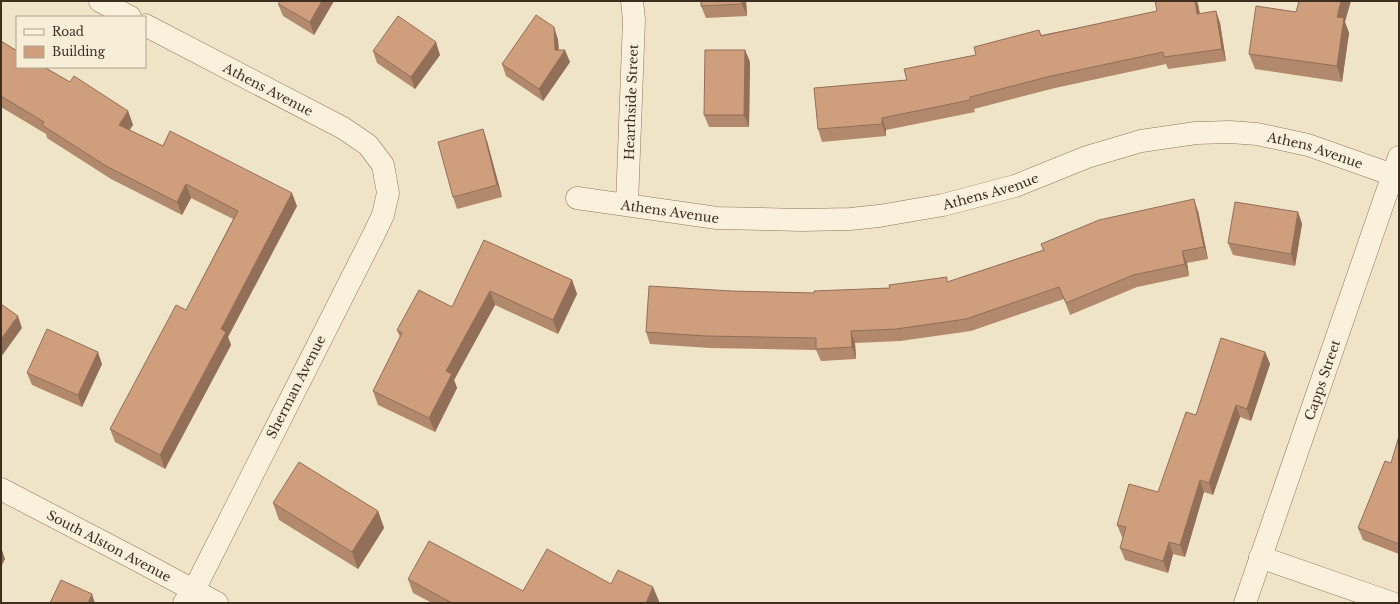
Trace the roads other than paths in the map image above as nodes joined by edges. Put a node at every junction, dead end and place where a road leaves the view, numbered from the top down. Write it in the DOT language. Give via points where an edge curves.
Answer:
graph roads {
  1 [pos="100,1"];
  2 [pos="632,1"];
  3 [pos="128,16"];
  4 [pos="146,26"];
  5 [pos="383,165"];
  6 [pos="1396,166"];
  7 [pos="577,198"];
  8 [pos="627,204"];
  9 [pos="1,489"];
  10 [pos="1260,557"];
  11 [pos="189,596"];
  12 [pos="217,603"];
  13 [pos="1244,603"];
  14 [pos="1392,603"];
  1 -- 3 [label="street"];
  2 -- 8 [label="street, Hearthside Street" via="634,20"];
  4 -- 5 [label="street, Athens Avenue" via="343,128 368,145"];
  5 -- 11 [label="street, Sherman Avenue" via="388,193 383,215"];
  6 -- 8 [label="street, Athens Avenue" via="1257,134 1202,133 1141,141 1087,157 1015,186 943,205 879,216 802,220 717,218"];
  6 -- 10 [label="street, Capps Street"];
  7 -- 8 [label="street, Athens Avenue"];
  9 -- 11 [label="street, South Alston Avenue"];
  10 -- 13 [label="street, Capps Street"];
  10 -- 14 [label="street"];
  11 -- 12 [label="street, South Alston Avenue"];
}
